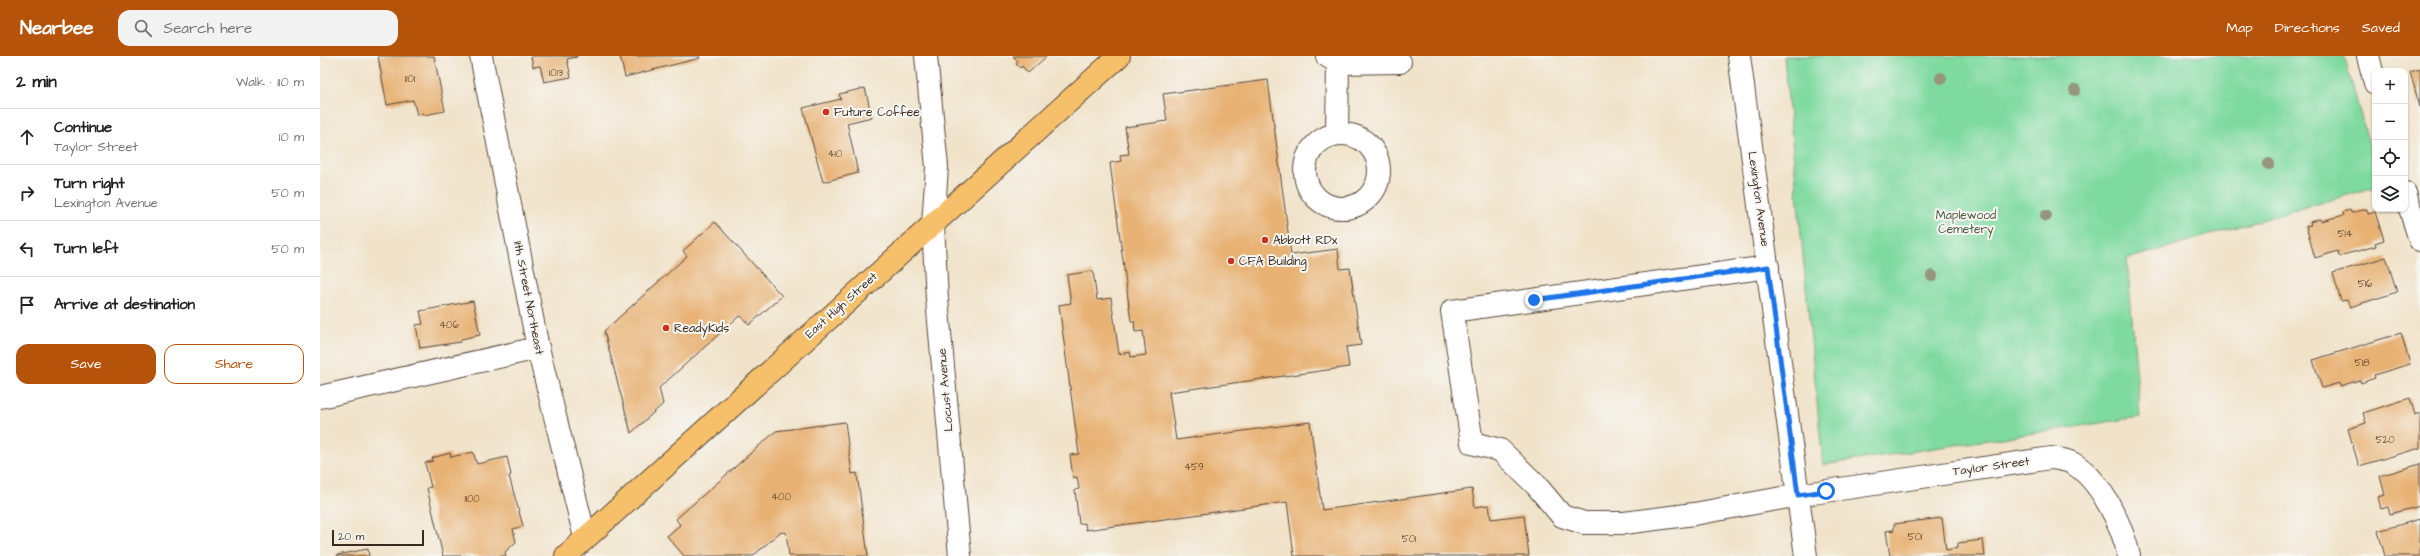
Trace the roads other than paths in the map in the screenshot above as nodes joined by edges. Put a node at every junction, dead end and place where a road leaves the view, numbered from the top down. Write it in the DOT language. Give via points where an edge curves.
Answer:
graph roads {
  1 [pos="481,56"];
  2 [pos="926,56"];
  3 [pos="1118,56"];
  4 [pos="1739,56"];
  5 [pos="2368,56"];
  6 [pos="1332,60"];
  7 [pos="1400,62"];
  8 [pos="2372,71"];
  9 [pos="1337,134"];
  10 [pos="2408,202"];
  11 [pos="933,225"];
  12 [pos="2420,240"];
  13 [pos="1768,267"];
  14 [pos="538,348"];
  15 [pos="320,397"];
  16 [pos="1798,495"];
  17 [pos="585,537"];
  18 [pos="566,556"];
  19 [pos="960,556"];
  20 [pos="1806,556"];
  21 [pos="2129,556"];
  1 -- 14 [label="street, 11th Street Northeast"];
  2 -- 11 [label="street, Locust Avenue" via="937,167"];
  3 -- 11 [label="main road, East High Street"];
  4 -- 13 [label="street, Lexington Avenue"];
  5 -- 8 [label="street"];
  6 -- 7 [label="street"];
  6 -- 9 [label="street"];
  10 -- 12 [label="street"];
  11 -- 17 [label="main road, East High Street"];
  11 -- 19 [label="street, Locust Avenue" via="937,299"];
  13 -- 16 [label="street, Lexington Avenue"];
  13 -- 16 [label="street, Taylor Street" via="1452,311 1472,443 1500,450 1536,485 1562,516 1584,523 1624,523 1694,514"];
  14 -- 15 [label="street"];
  14 -- 17 [label="street, 11th Street Northeast"];
  16 -- 20 [label="street, Lexington Avenue"];
  16 -- 21 [label="street, Taylor Street" via="2051,458 2071,462 2091,476 2113,512"];
  17 -- 18 [label="main road, East High Street"];
}
